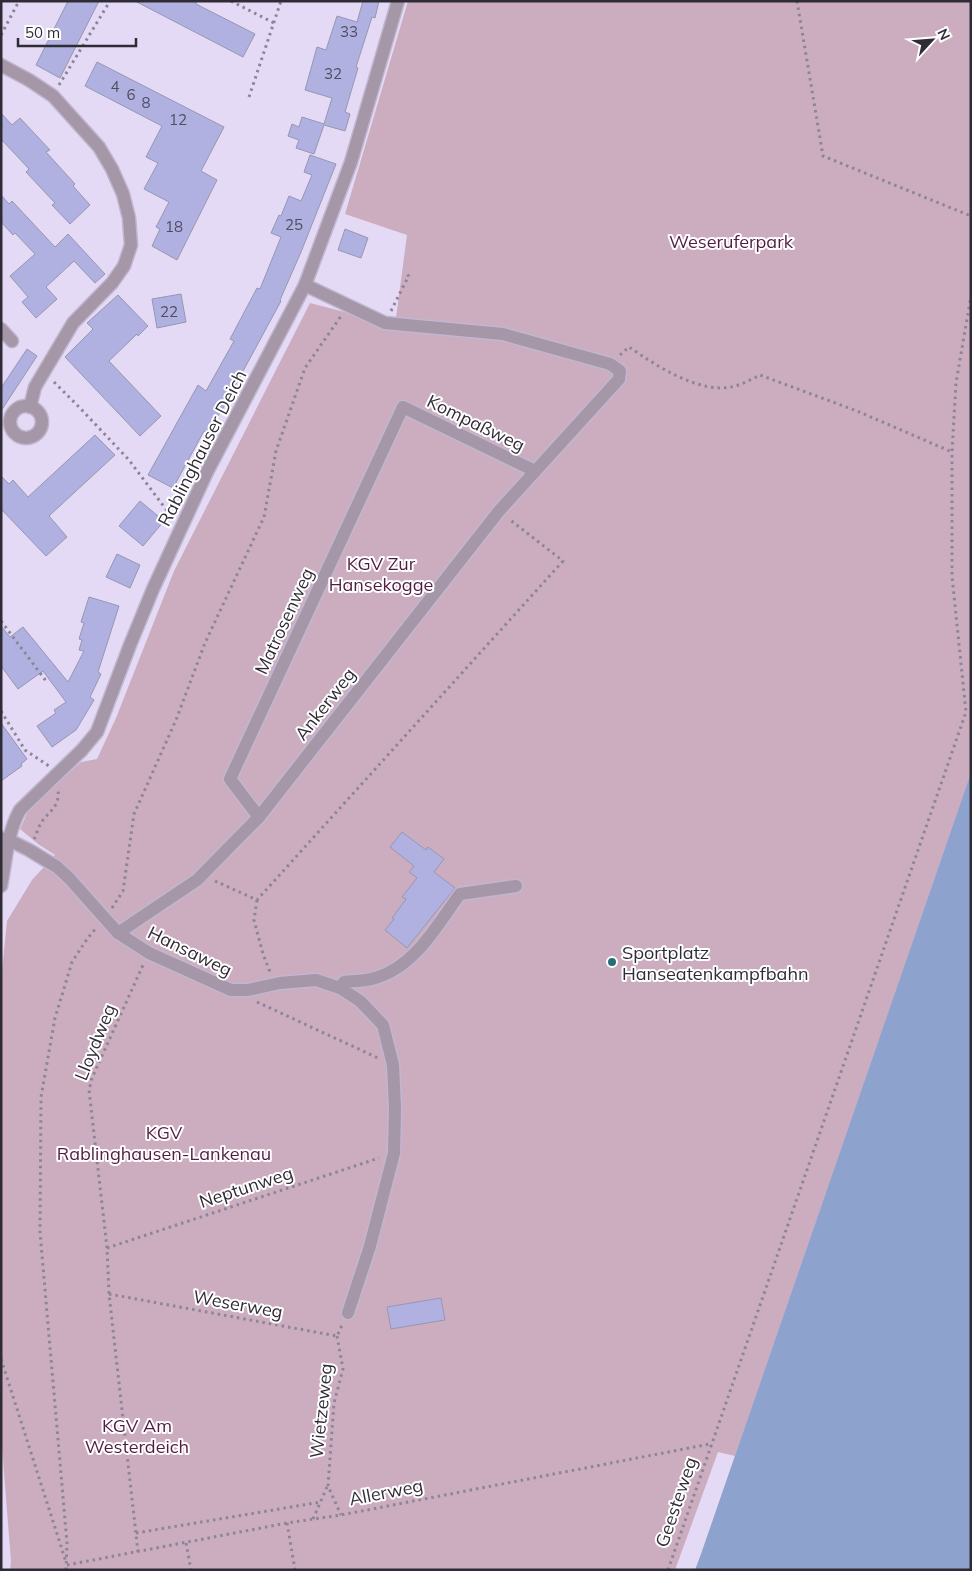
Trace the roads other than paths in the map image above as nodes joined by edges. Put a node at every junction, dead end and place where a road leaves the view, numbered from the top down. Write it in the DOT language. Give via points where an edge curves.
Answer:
graph roads {
  1 [pos="398,1"];
  2 [pos="1,65"];
  3 [pos="305,285"];
  4 [pos="1,329"];
  5 [pos="12,341"];
  6 [pos="30,407"];
  7 [pos="403,407"];
  8 [pos="535,471"];
  9 [pos="258,817"];
  10 [pos="5,839"];
  11 [pos="1,886"];
  12 [pos="516,886"];
  13 [pos="118,934"];
  14 [pos="340,988"];
  15 [pos="348,1313"];
  1 -- 3 [label="street, Rablinghauser Deich" via="351,162"];
  2 -- 6 [label="street" via="53,96 104,145 129,218 131,245 124,266 74,324 34,388"];
  3 -- 8 [label="street, Ankerweg" via="386,322 503,334 610,364 620,371 619,378"];
  3 -- 10 [label="street, Rablinghauser Deich" via="207,472 136,629 97,732 20,810"];
  4 -- 5 [label="street"];
  7 -- 8 [label="street, Kompaßweg"];
  7 -- 9 [label="street, Matrosenweg" via="230,779"];
  8 -- 9 [label="street, Ankerweg" via="499,511"];
  9 -- 13 [label="street, Ankerweg" via="197,880"];
  10 -- 11 [label="street, Rablinghauser Deich"];
  10 -- 13 [label="street, Hansaweg" via="58,867"];
  12 -- 14 [label="street" via="460,894 419,950 398,967 375,978 344,982"];
  13 -- 14 [label="street, Hansaweg" via="149,953 231,990 316,980"];
  14 -- 15 [label="street, Hansaweg" via="360,1001 383,1025 393,1065 395,1109 394,1153 370,1246"];
}
